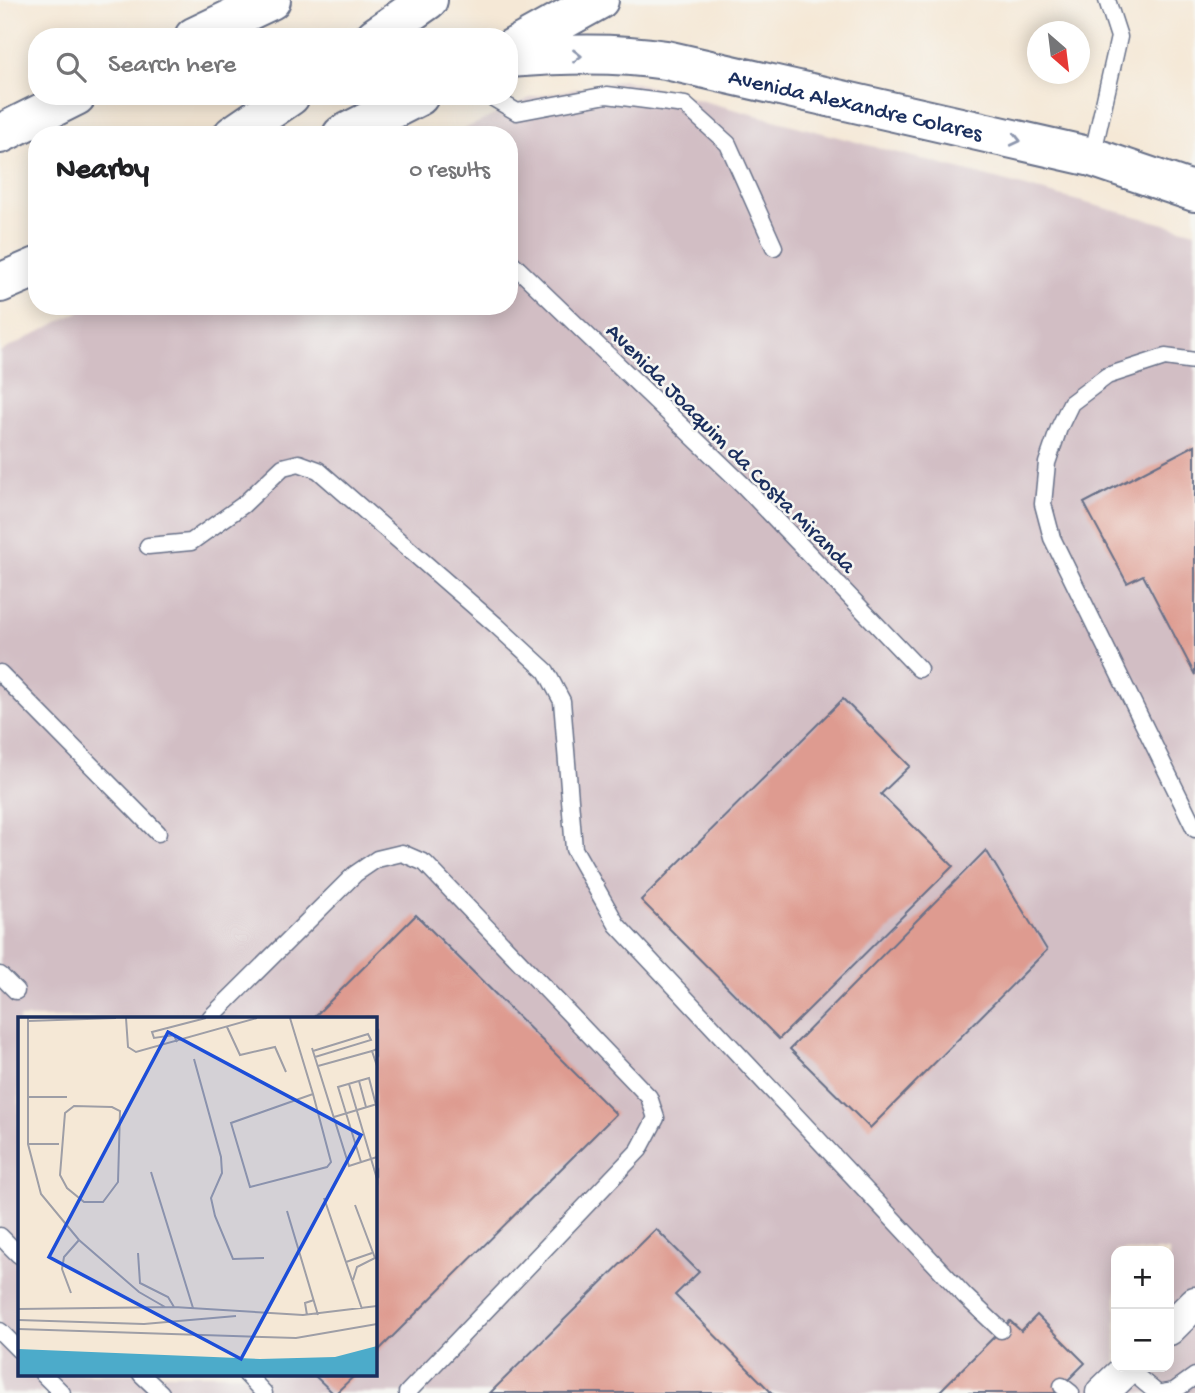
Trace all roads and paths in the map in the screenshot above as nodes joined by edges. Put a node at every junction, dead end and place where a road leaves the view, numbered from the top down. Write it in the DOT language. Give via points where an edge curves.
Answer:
graph roads {
  1 [pos="271,0"];
  2 [pos="428,0"];
  3 [pos="600,0"];
  4 [pos="1107,0"];
  5 [pos="213,28"];
  6 [pos="388,28"];
  7 [pos="518,45"];
  8 [pos="518,57"];
  9 [pos="58,105"];
  10 [pos="277,105"];
  11 [pos="404,105"];
  12 [pos="505,105"];
  13 [pos="246,126"];
  14 [pos="370,126"];
  15 [pos="0,134"];
  16 [pos="1092,157"];
  17 [pos="1195,192"];
  18 [pos="774,247"];
  19 [pos="518,269"];
  20 [pos="1195,361"];
  21 [pos="148,546"];
  22 [pos="919,669"];
  23 [pos="0,673"];
  24 [pos="1195,829"];
  25 [pos="158,833"];
  26 [pos="0,975"];
  27 [pos="16,991"];
  28 [pos="211,1017"];
  29 [pos="0,1236"];
  30 [pos="18,1254"];
  31 [pos="1195,1303"];
  32 [pos="1174,1324"];
  33 [pos="1001,1330"];
  34 [pos="0,1331"];
  35 [pos="18,1349"];
  36 [pos="1123,1372"];
  37 [pos="1134,1372"];
  38 [pos="45,1376"];
  39 [pos="143,1376"];
  40 [pos="248,1376"];
  41 [pos="1195,1376"];
  42 [pos="62,1393"];
  43 [pos="161,1393"];
  44 [pos="264,1393"];
  45 [pos="407,1393"];
  46 [pos="1102,1393"];
  47 [pos="1159,1393"];
  1 -- 5 [label="main road"];
  2 -- 6 [label="main road"];
  3 -- 7 [label="main road"];
  4 -- 16 [label="lane" via="1119,37"];
  8 -- 16 [label="main road, Avenida Alexandre Colares, one-way" via="637,56 666,60"];
  9 -- 15 [label="main road"];
  10 -- 13 [label="main road"];
  11 -- 14 [label="main road"];
  12 -- 18 [label="lane" via="517,112 607,95 685,105 728,144"];
  16 -- 17 [label="main road, Avenida Alexandre Colares"];
  19 -- 22 [label="lane, Avenida Joaquim da Costa Miranda" via="743,485"];
  20 -- 24 [label="lane" via="1166,357 1107,376 1071,403 1047,463 1043,504 1052,538"];
  21 -- 33 [label="lane" via="191,542 243,505 283,467 299,463 318,470 546,671 562,701 574,849 617,925"];
  23 -- 25 [label="lane"];
  26 -- 27 [label="lane"];
  28 -- 45 [label="lane" via="355,874 377,859 402,853 425,863 649,1097 656,1118 639,1150"];
  29 -- 30 [label="lane"];
  31 -- 32 [label="street"];
  34 -- 35 [label="lane"];
  36 -- 46 [label="street"];
  37 -- 47 [label="lane"];
  38 -- 42 [label="lane"];
  39 -- 43 [label="lane"];
  40 -- 44 [label="lane"];
  41 -- 47 [label="lane" via="1174,1391"];
}
